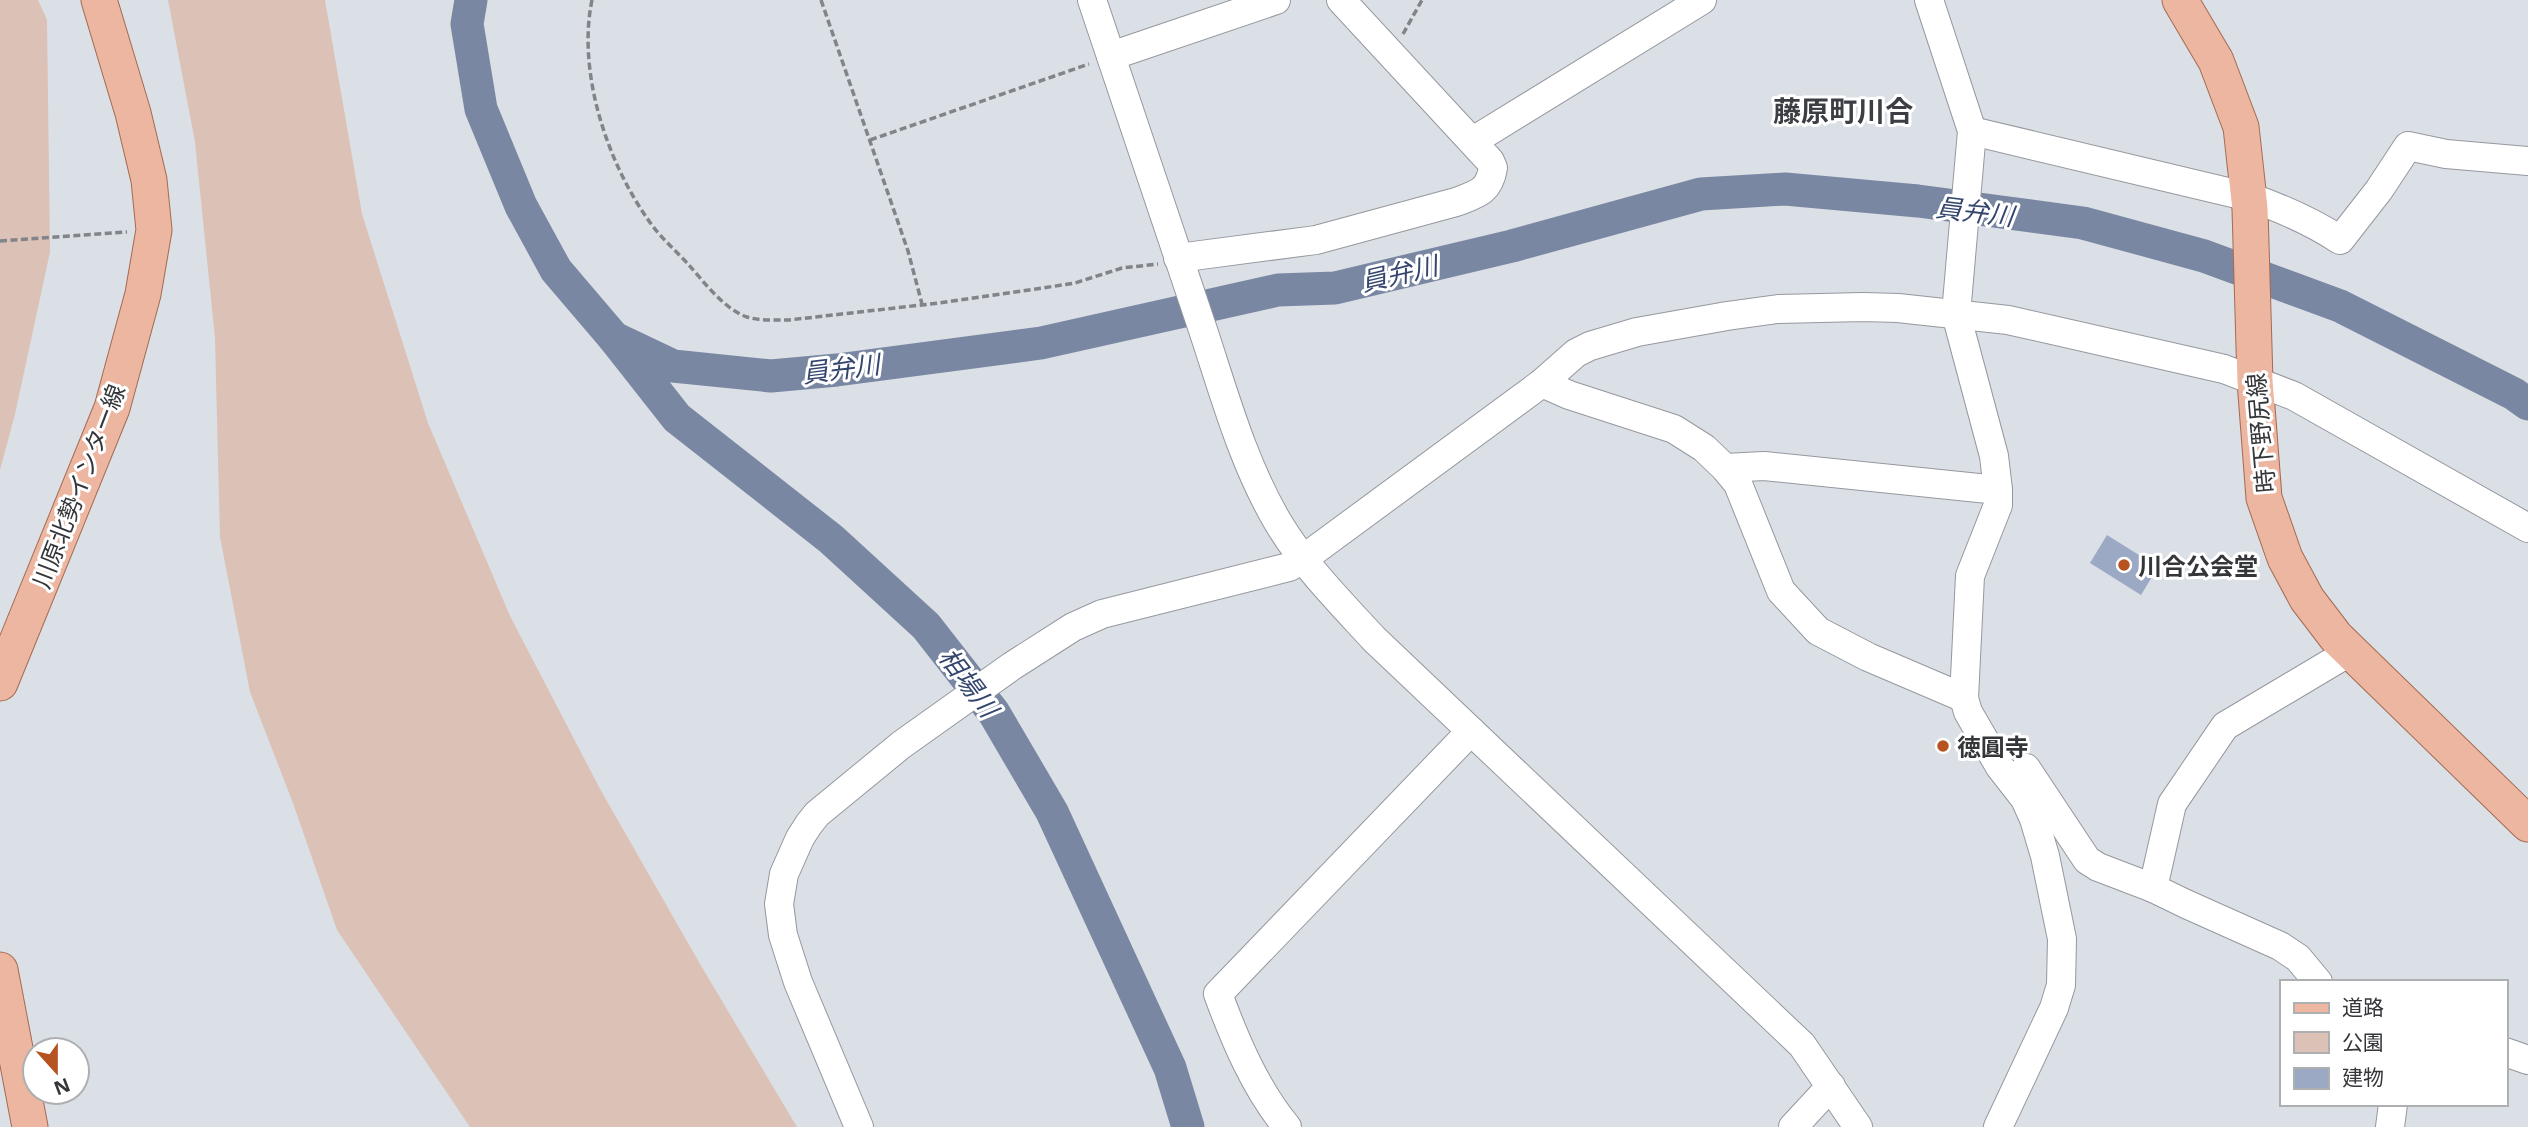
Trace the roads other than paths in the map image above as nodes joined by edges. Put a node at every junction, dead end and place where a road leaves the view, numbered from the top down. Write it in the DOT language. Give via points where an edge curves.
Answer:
graph roads {
  1 [pos="99,0"];
  2 [pos="1092,0"];
  3 [pos="1276,0"];
  4 [pos="1341,0"];
  5 [pos="1703,0"];
  6 [pos="1929,0"];
  7 [pos="2180,0"];
  8 [pos="1111,56"];
  9 [pos="1970,137"];
  10 [pos="1473,141"];
  11 [pos="2528,161"];
  12 [pos="2249,203"];
  13 [pos="1179,262"];
  14 [pos="1956,309"];
  15 [pos="2254,375"];
  16 [pos="1542,383"];
  17 [pos="1725,468"];
  18 [pos="1998,490"];
  19 [pos="2528,528"];
  20 [pos="1303,559"];
  21 [pos="2351,651"];
  22 [pos="0,683"];
  23 [pos="1964,698"];
  24 [pos="1978,727"];
  25 [pos="1471,731"];
  26 [pos="2528,824"];
  27 [pos="2153,888"];
  28 [pos="0,970"];
  29 [pos="2316,980"];
  30 [pos="2507,1053"];
  31 [pos="2528,1060"];
  32 [pos="1831,1086"];
  33 [pos="2393,1106"];
  34 [pos="30,1127"];
  35 [pos="859,1127"];
  36 [pos="1287,1127"];
  37 [pos="1793,1127"];
  38 [pos="1858,1127"];
  39 [pos="1998,1127"];
  40 [pos="2390,1127"];
  1 -- 22 [label="main road, 川原北勢インター線" via="134,113 154,230 143,294 112,408"];
  2 -- 8 [label="street"];
  3 -- 8 [label="street"];
  4 -- 10 [label="street"];
  5 -- 10 [label="street"];
  6 -- 9 [label="street"];
  7 -- 12 [label="main road, 時下野尻線" via="2216,61 2241,127"];
  8 -- 13 [label="street"];
  9 -- 12 [label="street"];
  9 -- 14 [label="street"];
  10 -- 13 [label="street" via="1493,168 1488,186 1467,198 1316,240"];
  11 -- 12 [label="street" via="2408,146 2340,240 2282,208"];
  12 -- 15 [label="main road, 時下野尻線"];
  13 -- 20 [label="street" via="1254,474"];
  14 -- 15 [label="street"];
  14 -- 16 [label="street" via="1778,310 1637,332 1576,353"];
  14 -- 18 [label="street" via="1994,456"];
  15 -- 19 [label="street"];
  15 -- 21 [label="main road, 時下野尻線" via="2264,498 2276,534 2307,599"];
  16 -- 17 [label="street" via="1674,429"];
  16 -- 20 [label="street"];
  17 -- 18 [label="street" via="1764,466"];
  17 -- 23 [label="street" via="1738,484 1781,591 1818,631"];
  18 -- 23 [label="street" via="1998,505 1970,576"];
  20 -- 25 [label="street" via="1374,639"];
  20 -- 35 [label="street" via="1289,567 1087,620 1012,666 817,814 784,874 780,918 790,963"];
  21 -- 26 [label="main road, 時下野尻線"];
  21 -- 27 [label="street" via="2225,726 2172,804"];
  23 -- 24 [label="street"];
  24 -- 27 [label="street" via="2027,769 2087,860"];
  24 -- 39 [label="street" via="2034,819 2061,923 2063,955 2054,1008"];
  25 -- 32 [label="street" via="1802,1045"];
  25 -- 36 [label="street" via="1218,994 1236,1042"];
  27 -- 29 [label="street" via="2280,946 2298,958"];
  28 -- 34 [label="main road"];
  30 -- 31 [label="street"];
  32 -- 37 [label="street"];
  32 -- 38 [label="street"];
  33 -- 40 [label="street"];
}
